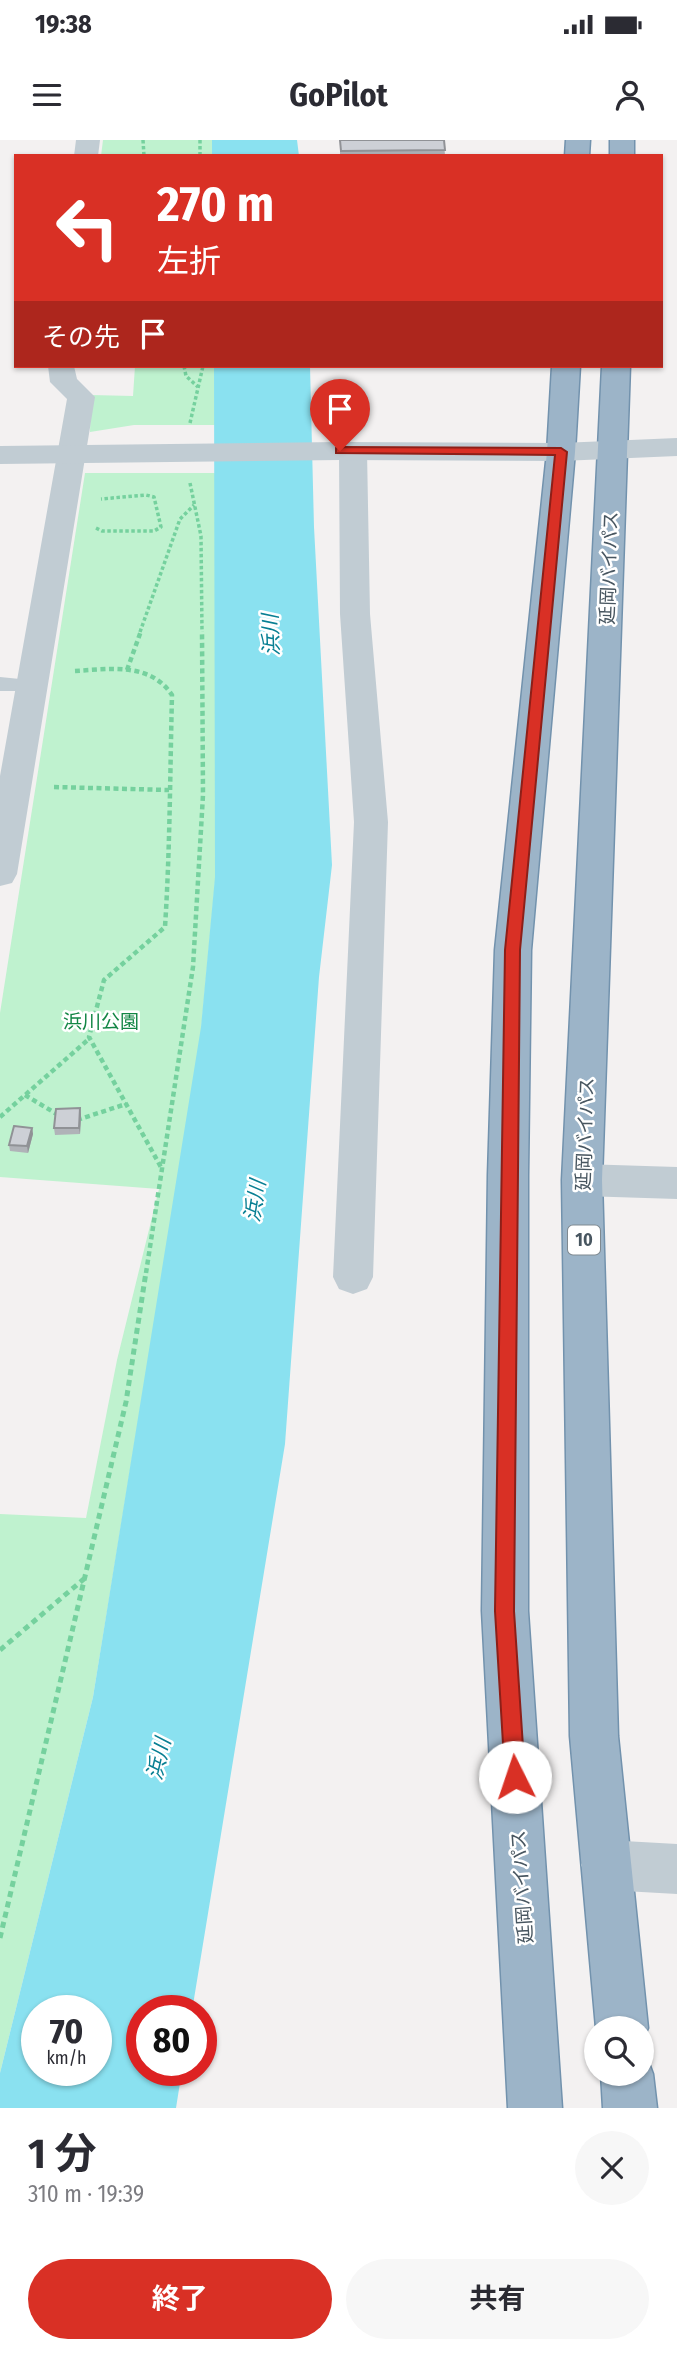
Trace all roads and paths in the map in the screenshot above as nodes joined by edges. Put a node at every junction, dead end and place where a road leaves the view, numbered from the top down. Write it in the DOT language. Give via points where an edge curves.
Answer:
graph roads {
  1 [pos="61,368"];
  2 [pos="184,368"];
  3 [pos="203,368"];
  4 [pos="566,368"];
  5 [pos="616,368"];
  6 [pos="198,387"];
  7 [pos="677,447"];
  8 [pos="346,451"];
  9 [pos="614,451"];
  10 [pos="197,452"];
  11 [pos="561,452"];
  12 [pos="0,455"];
  13 [pos="71,456"];
  14 [pos="195,505"];
  15 [pos="61,515"];
  16 [pos="94,516"];
  17 [pos="127,670"];
  18 [pos="67,671"];
  19 [pos="0,684"];
  20 [pos="32,686"];
  21 [pos="10,790"];
  22 [pos="169,790"];
  23 [pos="0,874"];
  24 [pos="90,1038"];
  25 [pos="25,1095"];
  26 [pos="127,1104"];
  27 [pos="0,1116"];
  28 [pos="162,1169"];
  29 [pos="582,1180"];
  30 [pos="677,1183"];
  31 [pos="353,1278"];
  32 [pos="86,1577"];
  33 [pos="0,1650"];
  34 [pos="606,1865"];
  35 [pos="677,1869"];
  36 [pos="0,1938"];
  37 [pos="621,2016"];
  38 [pos="628,2086"];
  39 [pos="535,2108"];
  40 [pos="630,2108"];
  1 -- 13 [label="street" via="64,382 81,397"];
  2 -- 6 [label="path"];
  3 -- 6 [label="path"];
  4 -- 11 [label="highway, 延岡バイパス"];
  5 -- 9 [label="highway, 延岡バイパス / 10"];
  6 -- 10 [label="path"];
  7 -- 9 [label="street"];
  8 -- 10 [label="street"];
  8 -- 11 [label="street"];
  8 -- 31 [label="street" via="371,822"];
  9 -- 11 [label="street"];
  9 -- 29 [label="highway, 延岡バイパス / 10"];
  10 -- 13 [label="street"];
  10 -- 14 [label="path"];
  11 -- 39 [label="highway, 延岡バイパス" via="513,950 509,1162 505,1611"];
  12 -- 13 [label="street"];
  13 -- 15 [label="street"];
  14 -- 17 [label="path" via="180,519"];
  14 -- 28 [label="path" via="201,536 203,795 193,967"];
  15 -- 16 [label="path"];
  15 -- 20 [label="street"];
  16 -- 16 [label="path" via="95,503 102,498 146,495 154,498 161,527 154,531 103,531 94,527"];
  17 -- 18 [label="path"];
  17 -- 22 [label="path" via="148,672 168,685 172,695"];
  19 -- 20 [label="lane"];
  20 -- 21 [label="street"];
  21 -- 22 [label="path"];
  21 -- 23 [label="street"];
  22 -- 24 [label="path" via="165,927 104,980"];
  24 -- 25 [label="path"];
  24 -- 26 [label="path"];
  25 -- 26 [label="path" via="71,1122"];
  25 -- 27 [label="path"];
  26 -- 28 [label="path"];
  28 -- 32 [label="path" via="125,1402"];
  29 -- 30 [label="street"];
  29 -- 34 [label="highway, 延岡バイパス / 10" via="594,1736"];
  32 -- 33 [label="path"];
  32 -- 36 [label="path"];
  34 -- 35 [label="street"];
  34 -- 37 [label="highway, 延岡バイパス / 10"];
  38 -- 40 [label="highway"];
}
